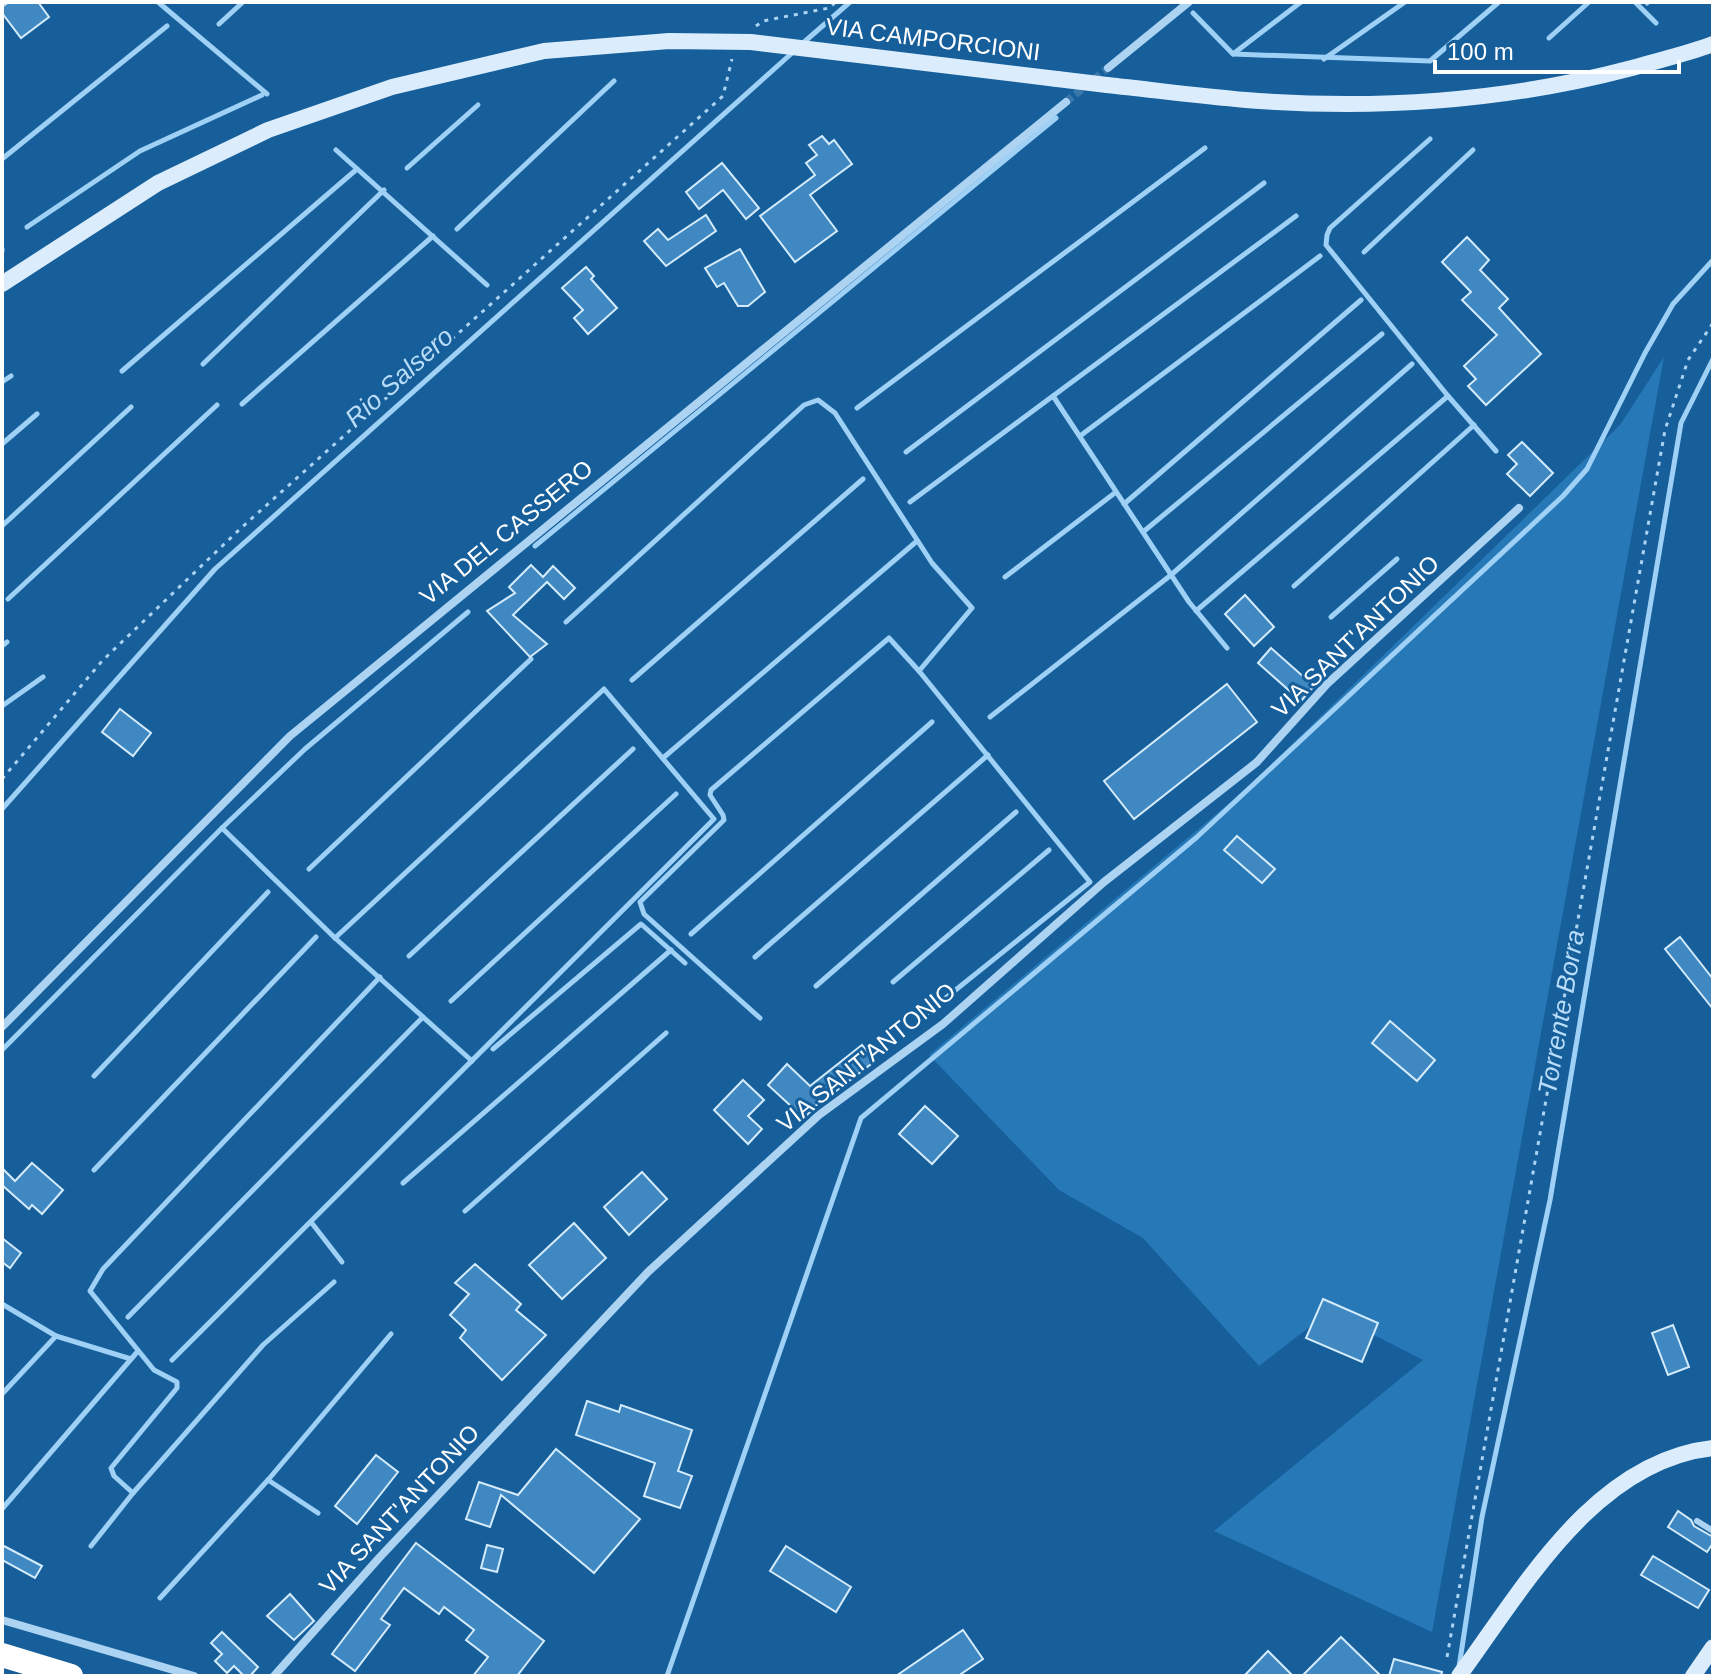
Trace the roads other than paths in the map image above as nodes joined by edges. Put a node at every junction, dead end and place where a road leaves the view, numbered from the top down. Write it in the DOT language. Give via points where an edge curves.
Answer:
graph roads {
  1 [pos="1189,2"];
  2 [pos="1713,44"];
  3 [pos="1108,68"];
  4 [pos="1066,102"];
  5 [pos="2,284"];
  6 [pos="1519,508"];
  7 [pos="2,1027"];
  8 [pos="1713,1448"];
  9 [pos="1697,1521"];
  10 [pos="1713,1531"];
  11 [pos="2,1620"];
  12 [pos="1713,1647"];
  13 [pos="2,1655"];
  14 [pos="71,1676"];
  15 [pos="194,1676"];
  16 [pos="274,1676"];
  17 [pos="1459,1676"];
  18 [pos="1693,1676"];
  1 -- 3 [label="street"];
  2 -- 5 [label="main road, VIA CAMPORCIONI, bridge" via="1589,79 1474,98 1346,103 1248,100 744,42 669,41 544,51 392,87 268,130 158,183"];
  4 -- 7 [label="street, VIA DEL CASSERO" via="290,736"];
  6 -- 16 [label="street, VIA SANT'ANTONIO" via="1327,684 1257,762 1104,882 943,1024 819,1115 648,1272"];
  8 -- 17 [label="main road" via="1650,1467 1593,1505 1563,1536"];
  9 -- 10 [label="lane"];
  11 -- 15 [label="street"];
  12 -- 18 [label="main road"];
  13 -- 14 [label="highway"];
}
